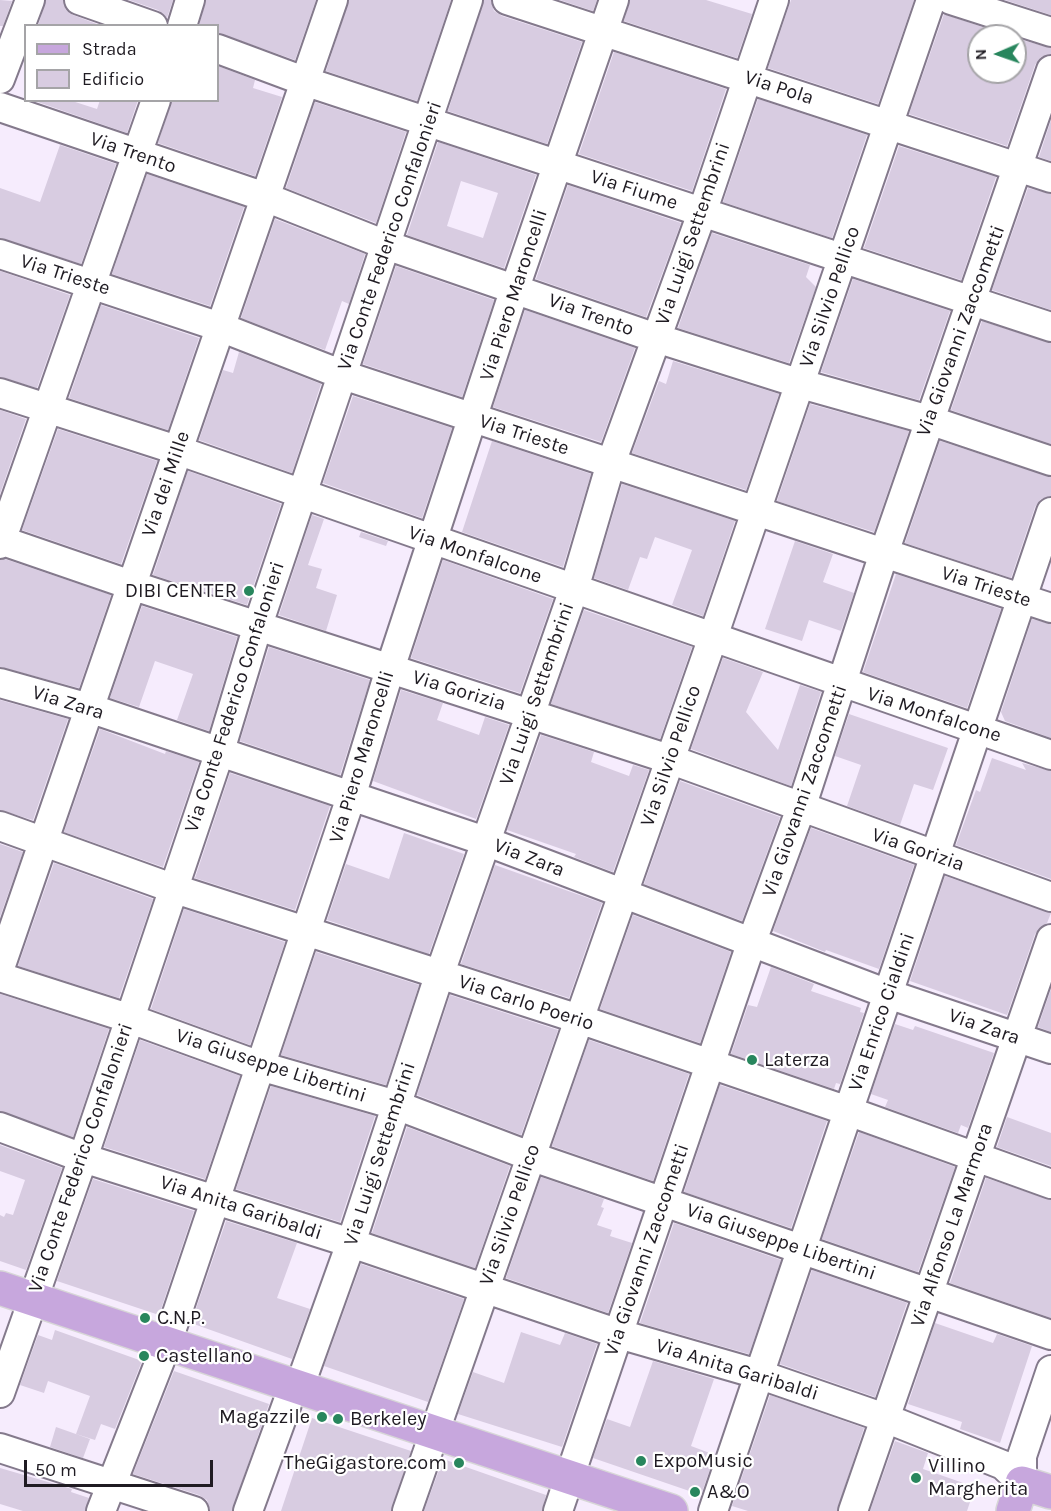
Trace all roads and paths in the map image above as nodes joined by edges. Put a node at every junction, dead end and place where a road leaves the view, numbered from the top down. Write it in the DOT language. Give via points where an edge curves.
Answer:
graph roads {
  1 [pos="30,0"];
  2 [pos="80,0"];
  3 [pos="190,0"];
  4 [pos="333,0"];
  5 [pos="468,0"];
  6 [pos="507,0"];
  7 [pos="614,0"];
  8 [pos="774,0"];
  9 [pos="931,0"];
  10 [pos="951,0"];
  11 [pos="147,24"];
  12 [pos="183,24"];
  13 [pos="1051,32"];
  14 [pos="603,33"];
  15 [pos="219,49"];
  16 [pos="1051,70"];
  17 [pos="748,77"];
  18 [pos="0,79"];
  19 [pos="304,81"];
  20 [pos="155,102"];
  21 [pos="0,107"];
  22 [pos="429,121"];
  23 [pos="888,124"];
  24 [pos="137,154"];
  25 [pos="557,165"];
  26 [pos="1019,166"];
  27 [pos="1051,178"];
  28 [pos="265,197"];
  29 [pos="702,213"];
  30 [pos="386,245"];
  31 [pos="0,254"];
  32 [pos="842,260"];
  33 [pos="92,283"];
  34 [pos="515,288"];
  35 [pos="972,301"];
  36 [pos="220,327"];
  37 [pos="1051,327"];
  38 [pos="656,338"];
  39 [pos="343,375"];
  40 [pos="801,384"];
  41 [pos="0,393"];
  42 [pos="47,408"];
  43 [pos="474,418"];
  44 [pos="929,420"];
  45 [pos="177,450"];
  46 [pos="1051,461"];
  47 [pos="610,463"];
  48 [pos="302,495"];
  49 [pos="754,510"];
  50 [pos="1051,512"];
  51 [pos="434,540"];
  52 [pos="0,542"];
  53 [pos="884,553"];
  54 [pos="131,585"];
  55 [pos="574,589"];
  56 [pos="1022,598"];
  57 [pos="1051,608"];
  58 [pos="258,625"];
  59 [pos="713,637"];
  60 [pos="390,669"];
  61 [pos="0,683"];
  62 [pos="843,684"];
  63 [pos="90,708"];
  64 [pos="530,713"];
  65 [pos="978,728"];
  66 [pos="219,754"];
  67 [pos="1051,755"];
  68 [pos="669,759"];
  69 [pos="351,797"];
  70 [pos="801,808"];
  71 [pos="0,826"];
  72 [pos="485,841"];
  73 [pos="43,843"];
  74 [pos="935,856"];
  75 [pos="172,888"];
  76 [pos="624,894"];
  77 [pos="1051,897"];
  78 [pos="306,931"];
  79 [pos="1051,939"];
  80 [pos="752,940"];
  81 [pos="0,968"];
  82 [pos="439,976"];
  83 [pos="0,977"];
  84 [pos="888,994"];
  85 [pos="128,1018"];
  86 [pos="579,1019"];
  87 [pos="1016,1039"];
  88 [pos="1051,1049"];
  89 [pos="710,1064"];
  90 [pos="260,1066"];
  91 [pos="396,1105"];
  92 [pos="848,1111"];
  93 [pos="0,1127"];
  94 [pos="530,1156"];
  95 [pos="83,1158"];
  96 [pos="975,1158"];
  97 [pos="1051,1184"];
  98 [pos="214,1199"];
  99 [pos="663,1203"];
  100 [pos="351,1243"];
  101 [pos="801,1249"];
  102 [pos="0,1288"];
  103 [pos="485,1288"];
  104 [pos="928,1292"];
  105 [pos="33,1299"];
  106 [pos="619,1335"];
  107 [pos="1051,1335"];
  108 [pos="167,1343"];
  109 [pos="1051,1370"];
  110 [pos="759,1374"];
  111 [pos="0,1393"];
  112 [pos="293,1396"];
  113 [pos="885,1418"];
  114 [pos="435,1432"];
  115 [pos="0,1448"];
  116 [pos="569,1477"];
  117 [pos="111,1484"];
  118 [pos="1029,1495"];
  119 [pos="101,1511"];
  120 [pos="194,1511"];
  121 [pos="248,1511"];
  122 [pos="407,1511"];
  123 [pos="558,1511"];
  124 [pos="671,1511"];
  125 [pos="713,1511"];
  126 [pos="853,1511"];
  1 -- 18 [label="street"];
  2 -- 11 [label="street"];
  3 -- 12 [label="street"];
  4 -- 19 [label="street, Via dei Mille"];
  5 -- 22 [label="street, Via Conte Federico Confalonieri"];
  6 -- 14 [label="street, Via Pola"];
  7 -- 14 [label="street, Via Piero Maroncelli"];
  8 -- 17 [label="street, Via Luigi Settembrini"];
  9 -- 23 [label="street, Via Silvio Pellico"];
  10 -- 13 [label="street"];
  14 -- 17 [label="street, Via Pola"];
  14 -- 25 [label="street, Via Piero Maroncelli"];
  15 -- 19 [label="street, Via Fiume"];
  16 -- 26 [label="street, Via Giovanni Zaccometti"];
  17 -- 23 [label="street, Via Pola"];
  17 -- 29 [label="street, Via Luigi Settembrini"];
  19 -- 22 [label="street, Via Fiume"];
  19 -- 28 [label="street, Via dei Mille"];
  20 -- 24 [label="street"];
  21 -- 24 [label="street, Via Trento"];
  22 -- 25 [label="street, Via Fiume"];
  22 -- 30 [label="street, Via Conte Federico Confalonieri"];
  23 -- 26 [label="street, Via Pola"];
  23 -- 32 [label="street, Via Silvio Pellico"];
  24 -- 28 [label="street, Via Trento"];
  24 -- 33 [label="street"];
  25 -- 29 [label="street, Via Fiume"];
  25 -- 34 [label="street, Via Piero Maroncelli"];
  26 -- 27 [label="street, Via Pola"];
  26 -- 35 [label="street, Via Giovanni Zaccometti"];
  28 -- 30 [label="street, Via Trento"];
  28 -- 36 [label="street, Via dei Mille"];
  29 -- 32 [label="street, Via Fiume"];
  29 -- 38 [label="street, Via Luigi Settembrini"];
  30 -- 34 [label="street, Via Trento"];
  30 -- 39 [label="street, Via Conte Federico Confalonieri"];
  31 -- 33 [label="street, Via Trieste"];
  32 -- 35 [label="street, Via Fiume"];
  32 -- 40 [label="street, Via Silvio Pellico"];
  33 -- 36 [label="street, Via Trieste"];
  33 -- 42 [label="street"];
  34 -- 38 [label="street, Via Trento"];
  34 -- 43 [label="street, Via Piero Maroncelli"];
  35 -- 37 [label="street, Via Fiume"];
  35 -- 44 [label="street, Via Giovanni Zaccometti"];
  36 -- 39 [label="street, Via Trieste"];
  36 -- 45 [label="street, Via dei Mille"];
  38 -- 40 [label="street, Via Trento"];
  38 -- 47 [label="street, Via Luigi Settembrini"];
  39 -- 43 [label="street, Via Trieste"];
  39 -- 48 [label="street, Via Conte Federico Confalonieri"];
  40 -- 44 [label="street, Via Trento"];
  40 -- 49 [label="street, Via Silvio Pellico"];
  41 -- 42 [label="street, Via Monfalcone"];
  42 -- 45 [label="street, Via Monfalcone"];
  42 -- 52 [label="street"];
  43 -- 47 [label="street, Via Trieste"];
  43 -- 51 [label="street, Via Piero Maroncelli"];
  44 -- 46 [label="street, Via Trento"];
  44 -- 53 [label="street, Via Giovanni Zaccometti"];
  45 -- 48 [label="street, Via Monfalcone"];
  45 -- 54 [label="street, Via dei Mille"];
  47 -- 49 [label="street, Via Trieste"];
  47 -- 55 [label="street, Via Luigi Settembrini"];
  48 -- 51 [label="street, Via Monfalcone"];
  48 -- 58 [label="street, Via Conte Federico Confalonieri"];
  49 -- 53 [label="street, Via Trieste"];
  49 -- 59 [label="street, Via Silvio Pellico"];
  50 -- 56 [label="street, Via Enrico Cialdini"];
  51 -- 55 [label="street, Via Monfalcone"];
  51 -- 60 [label="street, Via Piero Maroncelli"];
  52 -- 54 [label="street, Via Gorizia"];
  53 -- 56 [label="street, Via Trieste"];
  53 -- 62 [label="street, Via Giovanni Zaccometti"];
  54 -- 58 [label="street, Via Gorizia"];
  54 -- 63 [label="street, Via dei Mille"];
  55 -- 59 [label="street, Via Monfalcone"];
  55 -- 64 [label="street, Via Luigi Settembrini"];
  56 -- 57 [label="street, Via Trieste"];
  56 -- 65 [label="street, Via Enrico Cialdini"];
  58 -- 60 [label="street, Via Gorizia"];
  58 -- 66 [label="street, Via Conte Federico Confalonieri"];
  59 -- 62 [label="street, Via Monfalcone"];
  59 -- 68 [label="street, Via Silvio Pellico"];
  60 -- 64 [label="street, Via Gorizia"];
  60 -- 69 [label="street, Via Piero Maroncelli"];
  61 -- 63 [label="street, Via Zara"];
  62 -- 65 [label="street, Via Monfalcone"];
  62 -- 70 [label="street, Via Giovanni Zaccometti"];
  63 -- 66 [label="street, Via Zara"];
  63 -- 73 [label="street, Via dei Mille"];
  64 -- 68 [label="street, Via Gorizia"];
  64 -- 72 [label="street, Via Luigi Settembrini"];
  65 -- 67 [label="street, Via Monfalcone"];
  65 -- 74 [label="street, Via Enrico Cialdini"];
  66 -- 69 [label="street, Via Zara"];
  66 -- 75 [label="street, Via Conte Federico Confalonieri"];
  68 -- 70 [label="street, Via Gorizia"];
  68 -- 76 [label="street, Via Silvio Pellico"];
  69 -- 72 [label="street, Via Zara"];
  69 -- 78 [label="street, Via Piero Maroncelli"];
  70 -- 74 [label="street, Via Gorizia"];
  70 -- 80 [label="street, Via Giovanni Zaccometti"];
  71 -- 73 [label="street, Via Carlo Poerio"];
  72 -- 76 [label="street, Via Zara"];
  72 -- 82 [label="street, Via Luigi Settembrini"];
  73 -- 75 [label="street, Via Carlo Poerio"];
  73 -- 81 [label="street, Via dei Mille"];
  74 -- 77 [label="street, Via Gorizia"];
  74 -- 84 [label="street, Via Enrico Cialdini"];
  75 -- 78 [label="street, Via Carlo Poerio"];
  75 -- 85 [label="street, Via Conte Federico Confalonieri"];
  76 -- 80 [label="street, Via Zara"];
  76 -- 86 [label="street, Via Silvio Pellico"];
  78 -- 82 [label="street, Via Carlo Poerio"];
  78 -- 90 [label="street, Via Piero Maroncelli"];
  79 -- 87 [label="street, Via Alfonso La Marmora"];
  80 -- 84 [label="street, Via Zara"];
  80 -- 89 [label="street, Via Giovanni Zaccometti"];
  82 -- 86 [label="street, Via Carlo Poerio"];
  82 -- 91 [label="street, Via Luigi Settembrini"];
  83 -- 85 [label="street, Via Giuseppe Libertini"];
  84 -- 87 [label="street, Via Zara"];
  84 -- 92 [label="street, Via Enrico Cialdini"];
  85 -- 90 [label="street, Via Giuseppe Libertini"];
  85 -- 95 [label="street, Via Conte Federico Confalonieri"];
  86 -- 89 [label="street, Via Carlo Poerio"];
  86 -- 94 [label="street, Via Silvio Pellico"];
  87 -- 88 [label="street, Via Zara"];
  87 -- 96 [label="street, Via Alfonso La Marmora"];
  89 -- 92 [label="street, Via Carlo Poerio"];
  89 -- 99 [label="street, Via Giovanni Zaccometti"];
  90 -- 91 [label="street, Via Giuseppe Libertini"];
  90 -- 98 [label="street, Via Piero Maroncelli"];
  91 -- 94 [label="street, Via Giuseppe Libertini"];
  91 -- 100 [label="street, Via Luigi Settembrini"];
  92 -- 96 [label="street, Via Carlo Poerio"];
  92 -- 101 [label="street, Via Enrico Cialdini"];
  93 -- 95 [label="street, Via Anita Garibaldi"];
  94 -- 99 [label="street, Via Giuseppe Libertini"];
  94 -- 103 [label="street, Via Silvio Pellico"];
  95 -- 98 [label="street, Via Anita Garibaldi"];
  95 -- 105 [label="street, Via Conte Federico Confalonieri"];
  96 -- 97 [label="street, Via Carlo Poerio"];
  96 -- 104 [label="street, Via Alfonso La Marmora"];
  98 -- 100 [label="street, Via Anita Garibaldi"];
  98 -- 108 [label="street, Via Piero Maroncelli"];
  99 -- 101 [label="street, Via Giuseppe Libertini"];
  99 -- 106 [label="street, Via Giovanni Zaccometti"];
  100 -- 103 [label="street, Via Anita Garibaldi"];
  100 -- 112 [label="street, Via Luigi Settembrini"];
  101 -- 104 [label="street, Via Giuseppe Libertini"];
  101 -- 110 [label="street, Via Enrico Cialdini"];
  102 -- 105 [label="main road"];
  103 -- 106 [label="street, Via Anita Garibaldi"];
  103 -- 114 [label="street, Via Silvio Pellico"];
  104 -- 107 [label="street, Via Giuseppe Libertini"];
  104 -- 113 [label="street, Via Alfonso La Marmora"];
  105 -- 108 [label="main road"];
  105 -- 111 [label="street, Via Conte Federico Confalonieri"];
  106 -- 110 [label="street, Via Anita Garibaldi"];
  106 -- 116 [label="street, Via Giovanni Zaccometti"];
  108 -- 112 [label="main road"];
  108 -- 117 [label="street, Via Piero Maroncelli"];
  109 -- 118 [label="street" via="1022,1456"];
  110 -- 113 [label="street, Via Anita Garibaldi"];
  110 -- 125 [label="street, Via Enrico Cialdini"];
  112 -- 114 [label="main road"];
  112 -- 121 [label="street, Via Luigi Settembrini"];
  113 -- 118 [label="street, Via Anita Garibaldi" via="1003,1465"];
  113 -- 126 [label="street, Via Alfonso La Marmora"];
  114 -- 116 [label="main road"];
  114 -- 122 [label="street, Via Silvio Pellico"];
  115 -- 117 [label="street"];
  116 -- 123 [label="street, Via Giovanni Zaccometti"];
  116 -- 124 [label="main road"];
  117 -- 119 [label="street, Via Piero Maroncelli"];
  117 -- 120 [label="street"];
}
